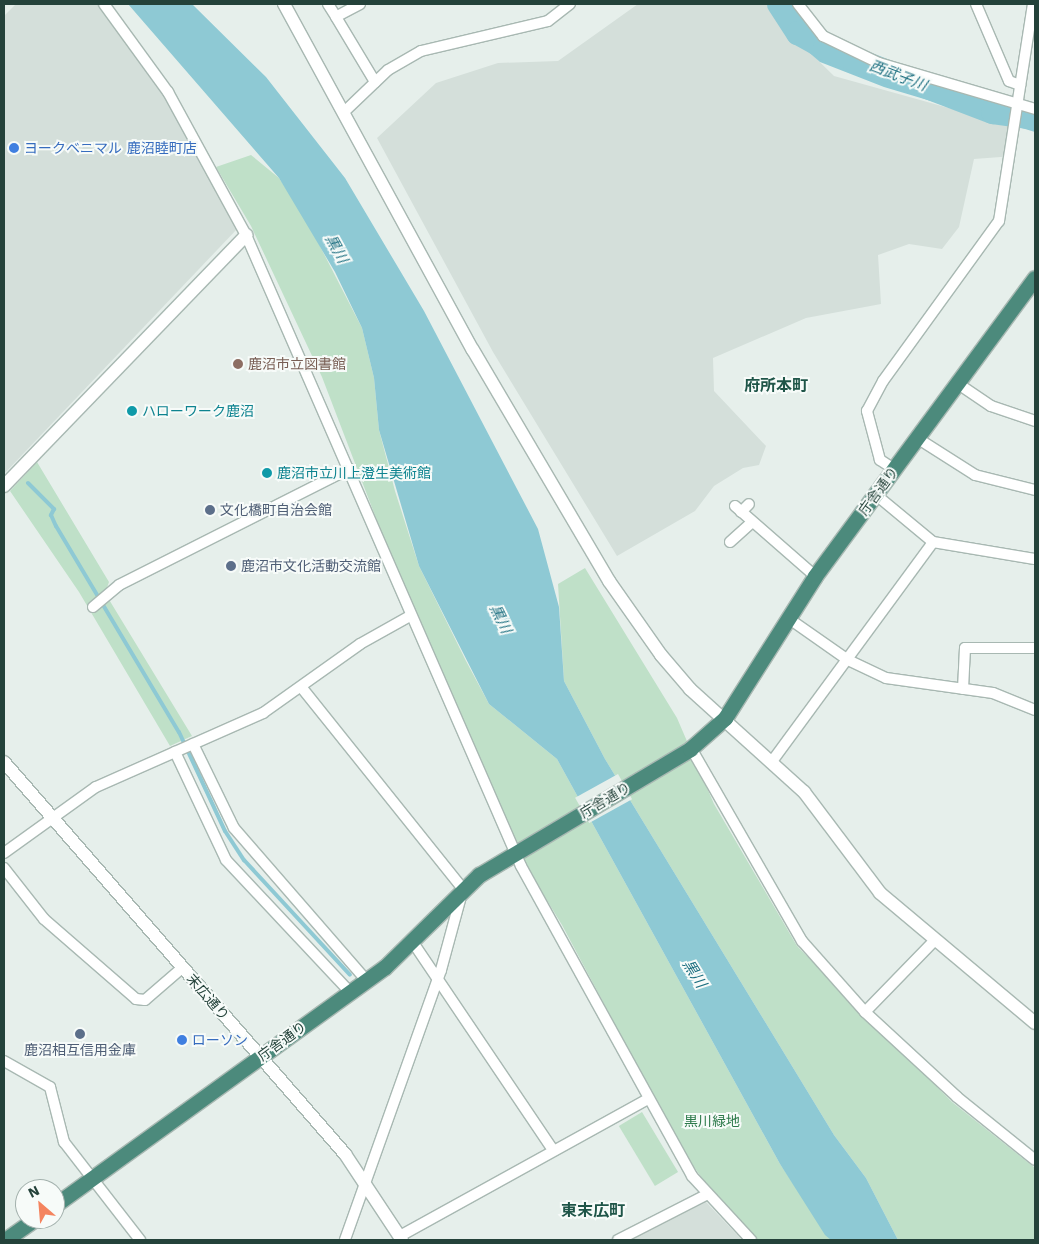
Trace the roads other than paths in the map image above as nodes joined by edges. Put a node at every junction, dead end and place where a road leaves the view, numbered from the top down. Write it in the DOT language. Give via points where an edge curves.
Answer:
graph roads {
  1 [pos="104,4"];
  2 [pos="284,4"];
  3 [pos="328,4"];
  4 [pos="360,4"];
  5 [pos="570,4"];
  6 [pos="798,4"];
  7 [pos="976,4"];
  8 [pos="1033,4"];
  9 [pos="336,17"];
  10 [pos="375,82"];
  11 [pos="1020,86"];
  12 [pos="1017,107"];
  13 [pos="1035,110"];
  14 [pos="343,113"];
  15 [pos="246,235"];
  16 [pos="1035,278"];
  17 [pos="957,383"];
  18 [pos="1035,421"];
  19 [pos="917,438"];
  20 [pos="349,469"];
  21 [pos="894,469"];
  22 [pos="4,486"];
  23 [pos="1035,490"];
  24 [pos="875,494"];
  25 [pos="749,504"];
  26 [pos="752,523"];
  27 [pos="730,542"];
  28 [pos="933,542"];
  29 [pos="1035,559"];
  30 [pos="815,576"];
  31 [pos="93,607"];
  32 [pos="410,616"];
  33 [pos="788,618"];
  34 [pos="1035,648"];
  35 [pos="848,660"];
  36 [pos="302,688"];
  37 [pos="963,689"];
  38 [pos="1035,710"];
  39 [pos="725,718"];
  40 [pos="193,744"];
  41 [pos="690,749"];
  42 [pos="175,752"];
  43 [pos="773,760"];
  44 [pos="4,762"];
  45 [pos="51,817"];
  46 [pos="4,852"];
  47 [pos="518,852"];
  48 [pos="4,868"];
  49 [pos="463,889"];
  50 [pos="935,940"];
  51 [pos="412,942"];
  52 [pos="182,968"];
  53 [pos="438,979"];
  54 [pos="366,980"];
  55 [pos="350,992"];
  56 [pos="865,1012"];
  57 [pos="1035,1023"];
  58 [pos="260,1056"];
  59 [pos="4,1061"];
  60 [pos="648,1099"];
  61 [pos="553,1150"];
  62 [pos="1035,1160"];
  63 [pos="92,1178"];
  64 [pos="365,1182"];
  65 [pos="706,1195"];
  66 [pos="65,1198"];
  67 [pos="21,1229"];
  68 [pos="401,1238"];
  69 [pos="5,1240"];
  70 [pos="140,1240"];
  71 [pos="345,1240"];
  72 [pos="618,1240"];
  73 [pos="751,1240"];
  1 -- 15 [label="street" via="168,92"];
  2 -- 14 [label="street"];
  3 -- 9 [label="street"];
  4 -- 9 [label="street"];
  5 -- 10 [label="street" via="548,21 422,50"];
  6 -- 12 [label="street" via="822,36 879,63"];
  7 -- 11 [label="street" via="1009,81"];
  8 -- 11 [label="street"];
  9 -- 10 [label="street"];
  10 -- 14 [label="street"];
  11 -- 12 [label="street"];
  12 -- 13 [label="street"];
  12 -- 21 [label="street" via="999,221 883,381 867,410 880,460"];
  14 -- 39 [label="street" via="473,350 609,581 678,676"];
  15 -- 20 [label="street"];
  15 -- 22 [label="street"];
  16 -- 17 [label="highway, 庁舎通り"];
  17 -- 18 [label="street" via="991,406"];
  17 -- 19 [label="highway, 庁舎通り"];
  19 -- 21 [label="highway, 庁舎通り"];
  19 -- 23 [label="street" via="974,475"];
  20 -- 31 [label="street" via="119,585"];
  20 -- 32 [label="street"];
  21 -- 24 [label="highway, 庁舎通り"];
  24 -- 28 [label="street"];
  24 -- 30 [label="highway, 庁舎通り"];
  25 -- 26 [label="street" via="738,509"];
  26 -- 27 [label="street"];
  26 -- 30 [label="street"];
  28 -- 29 [label="street"];
  28 -- 35 [label="street"];
  30 -- 33 [label="highway, 庁舎通り"];
  32 -- 36 [label="street" via="360,644"];
  32 -- 47 [label="street"];
  33 -- 35 [label="street"];
  33 -- 39 [label="highway, 庁舎通り"];
  34 -- 37 [label="street" via="965,648"];
  35 -- 37 [label="street" via="886,678"];
  35 -- 43 [label="street"];
  36 -- 40 [label="street" via="263,713"];
  36 -- 49 [label="street"];
  37 -- 38 [label="street" via="1014,699"];
  39 -- 41 [label="highway, 庁舎通り"];
  39 -- 43 [label="street"];
  40 -- 42 [label="street"];
  40 -- 54 [label="street" via="234,828"];
  41 -- 47 [label="highway, 庁舎通り"];
  41 -- 56 [label="street" via="802,942"];
  42 -- 45 [label="street" via="96,787"];
  42 -- 55 [label="street" via="226,860"];
  43 -- 50 [label="street" via="816,807 880,893"];
  44 -- 45 [label="street, 末広通り"];
  45 -- 46 [label="street"];
  45 -- 52 [label="street, 末広通り"];
  47 -- 49 [label="highway, 庁舎通り"];
  47 -- 60 [label="street"];
  48 -- 52 [label="street" via="44,919 136,999 145,1000"];
  49 -- 51 [label="highway, 庁舎通り"];
  49 -- 53 [label="street"];
  50 -- 56 [label="street"];
  50 -- 57 [label="street"];
  51 -- 53 [label="street"];
  51 -- 54 [label="highway, 庁舎通り"];
  52 -- 58 [label="street, 末広通り"];
  53 -- 61 [label="street"];
  53 -- 64 [label="street"];
  54 -- 55 [label="highway, 庁舎通り"];
  55 -- 58 [label="highway, 庁舎通り"];
  56 -- 62 [label="street" via="957,1097"];
  58 -- 63 [label="highway, 庁舎通り"];
  58 -- 64 [label="street, 末広通り"];
  59 -- 63 [label="street" via="50,1087 64,1142"];
  60 -- 61 [label="street"];
  60 -- 65 [label="street"];
  61 -- 68 [label="street"];
  63 -- 66 [label="highway, 庁舎通り"];
  63 -- 70 [label="street"];
  64 -- 68 [label="street, 末広通り"];
  64 -- 71 [label="street"];
  65 -- 72 [label="street"];
  65 -- 73 [label="street"];
  67 -- 69 [label="highway"];
}
